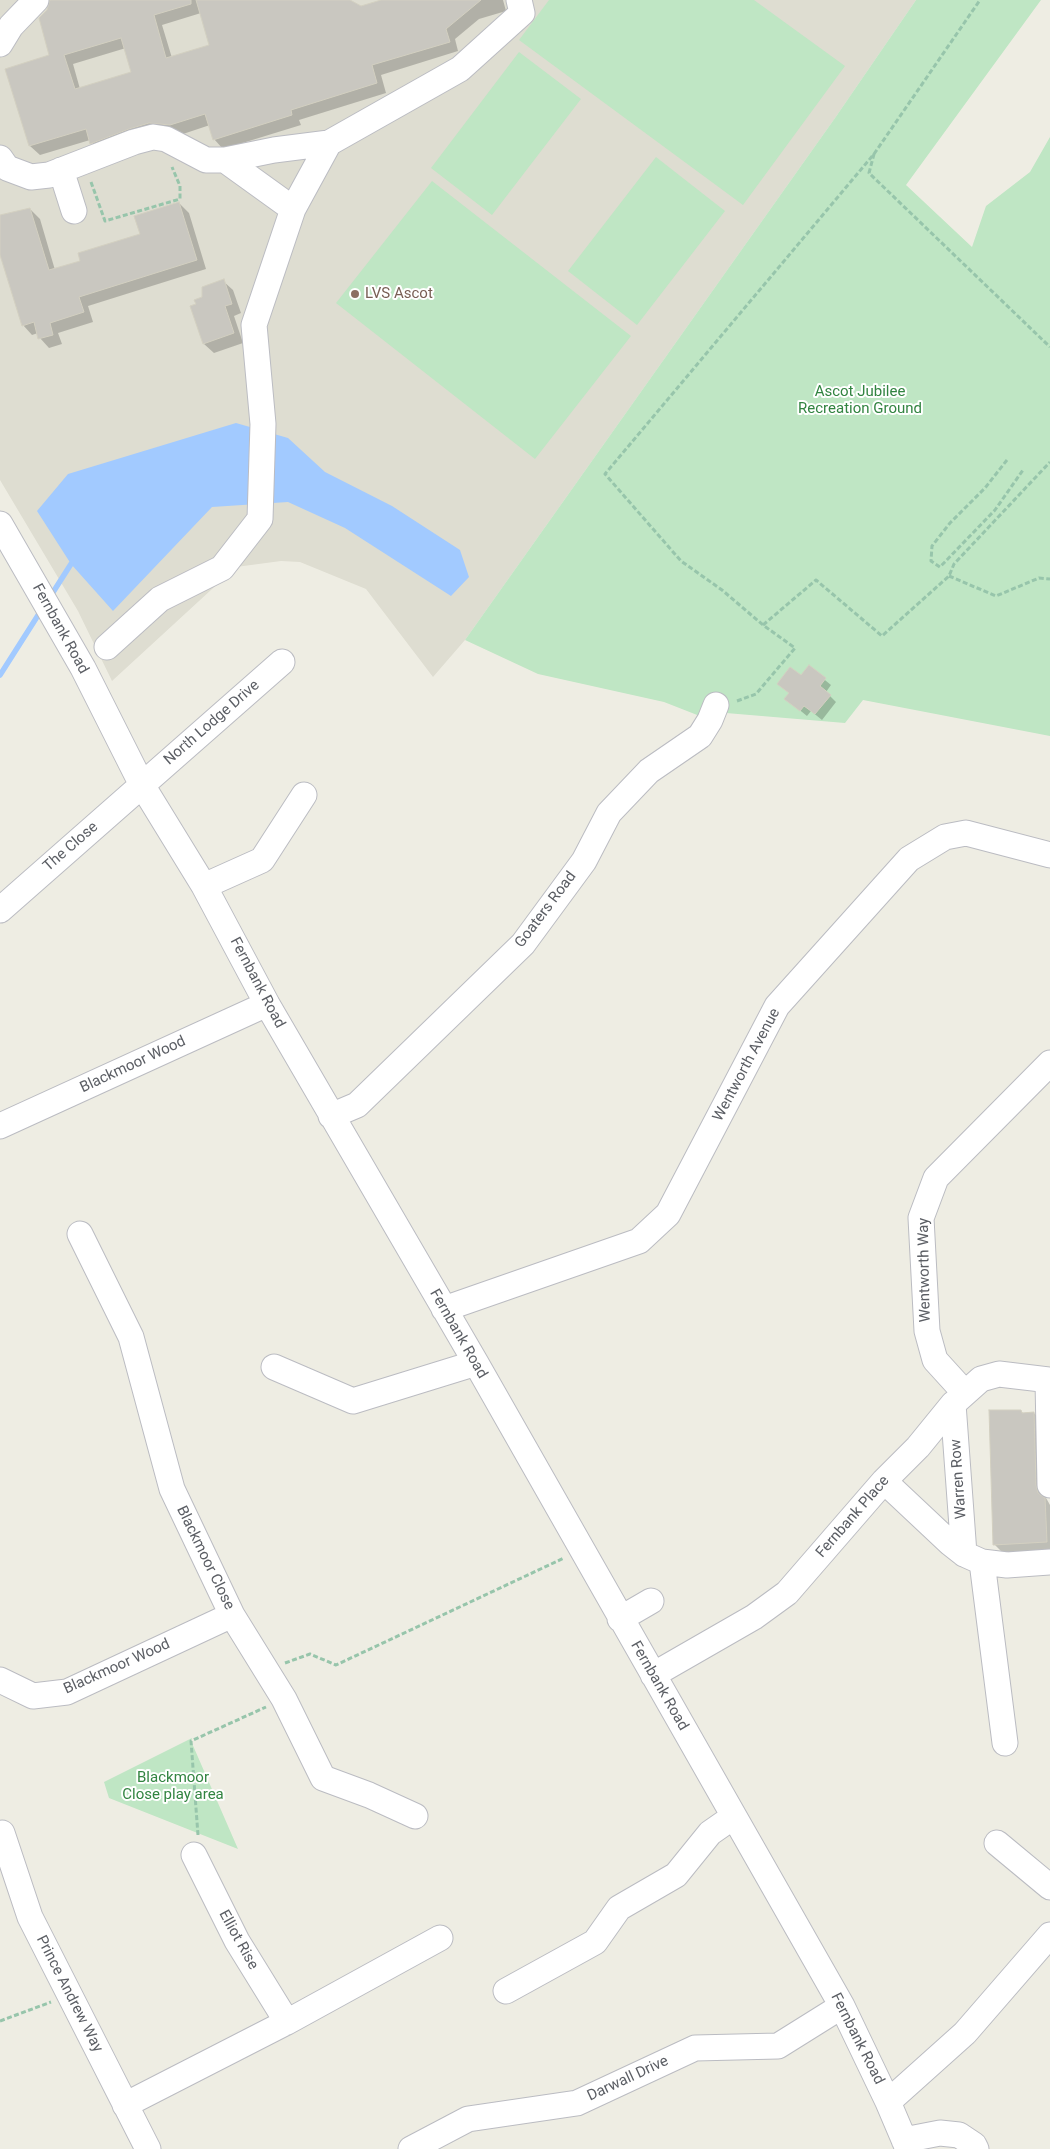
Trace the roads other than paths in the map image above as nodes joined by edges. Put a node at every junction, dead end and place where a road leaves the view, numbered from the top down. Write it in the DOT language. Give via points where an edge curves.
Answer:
graph roads {
  1 [pos="36,0"];
  2 [pos="519,0"];
  3 [pos="0,44"];
  4 [pos="329,144"];
  5 [pos="0,158"];
  6 [pos="226,160"];
  7 [pos="72,166"];
  8 [pos="293,209"];
  9 [pos="74,210"];
  10 [pos="0,524"];
  11 [pos="108,647"];
  12 [pos="282,662"];
  13 [pos="713,712"];
  14 [pos="142,785"];
  15 [pos="304,795"];
  16 [pos="1050,855"];
  17 [pos="204,886"];
  18 [pos="0,910"];
  19 [pos="267,1004"];
  20 [pos="1050,1063"];
  21 [pos="331,1116"];
  22 [pos="0,1126"];
  23 [pos="80,1234"];
  24 [pos="444,1309"];
  25 [pos="476,1363"];
  26 [pos="274,1368"];
  27 [pos="1049,1380"];
  28 [pos="959,1398"];
  29 [pos="884,1481"];
  30 [pos="1050,1484"];
  31 [pos="973,1558"];
  32 [pos="1050,1562"];
  33 [pos="651,1601"];
  34 [pos="232,1615"];
  35 [pos="620,1618"];
  36 [pos="653,1675"];
  37 [pos="0,1680"];
  38 [pos="1005,1742"];
  39 [pos="415,1816"];
  40 [pos="733,1817"];
  41 [pos="2,1833"];
  42 [pos="997,1842"];
  43 [pos="194,1855"];
  44 [pos="1050,1887"];
  45 [pos="1050,1935"];
  46 [pos="440,1938"];
  47 [pos="506,1992"];
  48 [pos="842,2006"];
  49 [pos="287,2022"];
  50 [pos="888,2102"];
  51 [pos="125,2105"];
  52 [pos="906,2144"];
  53 [pos="148,2149"];
  54 [pos="411,2149"];
  55 [pos="976,2149"];
  1 -- 3 [label="street" via="11,26"];
  2 -- 4 [label="street" via="522,13 460,69"];
  4 -- 6 [label="street" via="274,150"];
  4 -- 8 [label="street"];
  5 -- 7 [label="street" via="6,168 31,177 49,175"];
  6 -- 7 [label="street" via="206,160 166,139 153,138"];
  6 -- 8 [label="street"];
  7 -- 9 [label="street"];
  8 -- 11 [label="street" via="254,325 263,424 260,519 222,568 160,599"];
  10 -- 14 [label="street, Fernbank Road" via="83,668"];
  12 -- 14 [label="street, North Lodge Drive"];
  13 -- 21 [label="street, Goaters Road" via="700,736 649,771 609,813 584,861 523,944 358,1105"];
  14 -- 17 [label="street, Fernbank Road"];
  14 -- 18 [label="street, The Close"];
  15 -- 17 [label="street" via="262,860"];
  16 -- 24 [label="street, Wentworth Avenue" via="966,833 945,837 910,859 777,1006 668,1214 639,1241"];
  17 -- 19 [label="street, Fernbank Road"];
  19 -- 21 [label="street, Fernbank Road"];
  19 -- 22 [label="street, Blackmoor Wood"];
  20 -- 28 [label="street, Wentworth Way" via="936,1178 921,1218 927,1331 935,1360"];
  21 -- 24 [label="street, Fernbank Road"];
  23 -- 34 [label="street, Blackmoor Close" via="131,1337 172,1489"];
  24 -- 25 [label="street, Fernbank Road"];
  25 -- 26 [label="street" via="353,1401"];
  25 -- 35 [label="street, Fernbank Road"];
  27 -- 28 [label="street, Fernbank Place" via="999,1374 981,1379"];
  27 -- 30 [label="street"];
  28 -- 29 [label="street, Fernbank Place"];
  28 -- 31 [label="street, Warren Row"];
  29 -- 31 [label="street" via="950,1543"];
  29 -- 36 [label="street, Fernbank Place" via="787,1593 754,1617"];
  31 -- 32 [label="street" via="1007,1565"];
  31 -- 38 [label="street, Warren Row"];
  33 -- 35 [label="street"];
  34 -- 37 [label="street, Blackmoor Wood" via="67,1692 33,1696"];
  34 -- 39 [label="street, Blackmoor Close" via="284,1700 323,1778"];
  35 -- 36 [label="street, Fernbank Road"];
  36 -- 40 [label="street, Fernbank Road"];
  40 -- 47 [label="street" via="710,1833 676,1875 619,1908 595,1942"];
  40 -- 48 [label="street, Fernbank Road"];
  41 -- 51 [label="street, Prince Andrew Way" via="30,1917"];
  42 -- 44 [label="street"];
  43 -- 49 [label="street, Elliot Rise" via="237,1941"];
  45 -- 50 [label="street" via="965,2033"];
  46 -- 49 [label="street"];
  48 -- 50 [label="street, Fernbank Road"];
  48 -- 54 [label="street, Darwall Drive" via="778,2046 695,2048 577,2103 468,2118"];
  49 -- 51 [label="street"];
  50 -- 52 [label="street, Fernbank Road"];
  51 -- 53 [label="street, Prince Andrew Way"];
  52 -- 55 [label="street" via="940,2133 959,2135"];
}
